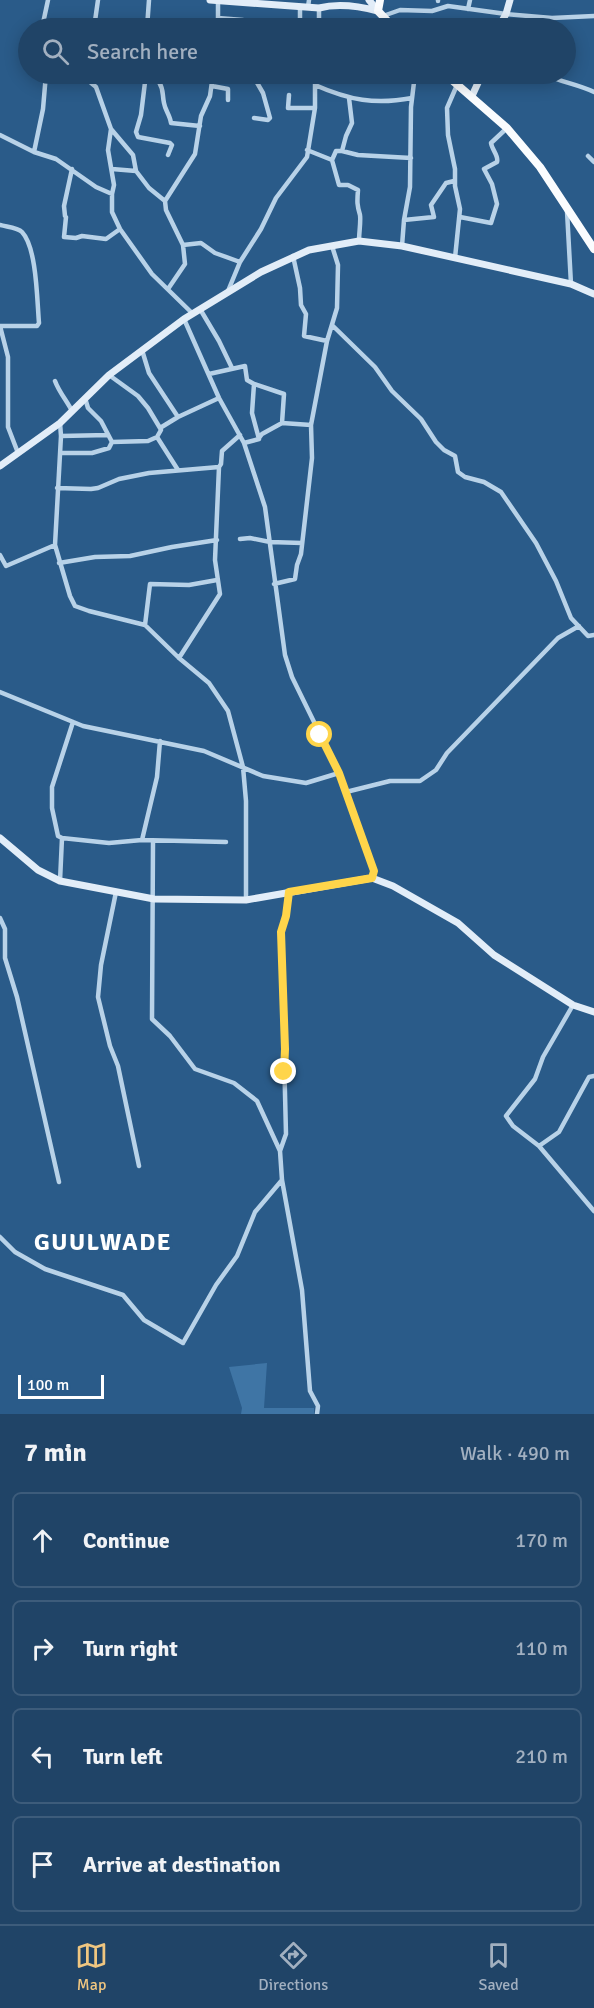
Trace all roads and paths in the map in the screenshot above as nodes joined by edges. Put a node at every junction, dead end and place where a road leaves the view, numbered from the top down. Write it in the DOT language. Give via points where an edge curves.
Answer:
graph roads {
  1 [pos="48,0"];
  2 [pos="98,0"];
  3 [pos="149,0"];
  4 [pos="210,0"];
  5 [pos="369,0"];
  6 [pos="380,0"];
  7 [pos="438,0"];
  8 [pos="470,0"];
  9 [pos="510,0"];
  10 [pos="218,1"];
  11 [pos="309,3"];
  12 [pos="300,6"];
  13 [pos="319,8"];
  14 [pos="440,8"];
  15 [pos="468,9"];
  16 [pos="380,14"];
  17 [pos="506,14"];
  18 [pos="594,16"];
  19 [pos="44,18"];
  20 [pos="95,18"];
  21 [pos="148,18"];
  22 [pos="218,18"];
  23 [pos="300,18"];
  24 [pos="319,18"];
  25 [pos="384,18"];
  26 [pos="504,18"];
  27 [pos="576,83"];
  28 [pos="45,84"];
  29 [pos="92,84"];
  30 [pos="145,84"];
  31 [pos="160,84"];
  32 [pos="257,84"];
  33 [pos="414,84"];
  34 [pos="457,84"];
  35 [pos="458,84"];
  36 [pos="477,84"];
  37 [pos="315,85"];
  38 [pos="212,86"];
  39 [pos="594,92"];
  40 [pos="289,94"];
  41 [pos="472,96"];
  42 [pos="349,98"];
  43 [pos="412,98"];
  44 [pos="228,100"];
  45 [pos="315,108"];
  46 [pos="254,118"];
  47 [pos="200,126"];
  48 [pos="507,128"];
  49 [pos="111,129"];
  50 [pos="0,135"];
  51 [pos="306,150"];
  52 [pos="342,151"];
  53 [pos="34,152"];
  54 [pos="168,155"];
  55 [pos="588,156"];
  56 [pos="411,158"];
  57 [pos="332,160"];
  58 [pos="594,162"];
  59 [pos="72,169"];
  60 [pos="112,170"];
  61 [pos="136,171"];
  62 [pos="454,181"];
  63 [pos="112,194"];
  64 [pos="165,201"];
  65 [pos="567,208"];
  66 [pos="460,217"];
  67 [pos="404,220"];
  68 [pos="0,225"];
  69 [pos="120,229"];
  70 [pos="590,236"];
  71 [pos="359,241"];
  72 [pos="183,245"];
  73 [pos="332,246"];
  74 [pos="402,246"];
  75 [pos="594,249"];
  76 [pos="293,256"];
  77 [pos="455,258"];
  78 [pos="240,262"];
  79 [pos="571,284"];
  80 [pos="168,289"];
  81 [pos="228,291"];
  82 [pos="594,294"];
  83 [pos="200,309"];
  84 [pos="192,313"];
  85 [pos="184,319"];
  86 [pos="0,326"];
  87 [pos="333,326"];
  88 [pos="2,341"];
  89 [pos="327,341"];
  90 [pos="142,350"];
  91 [pos="232,368"];
  92 [pos="209,374"];
  93 [pos="109,375"];
  94 [pos="55,381"];
  95 [pos="254,384"];
  96 [pos="85,398"];
  97 [pos="219,398"];
  98 [pos="72,411"];
  99 [pos="178,417"];
  100 [pos="60,423"];
  101 [pos="282,423"];
  102 [pos="311,425"];
  103 [pos="160,428"];
  104 [pos="108,435"];
  105 [pos="240,435"];
  106 [pos="62,436"];
  107 [pos="158,436"];
  108 [pos="259,439"];
  109 [pos="112,442"];
  110 [pos="244,443"];
  111 [pos="18,453"];
  112 [pos="60,453"];
  113 [pos="0,466"];
  114 [pos="219,467"];
  115 [pos="178,470"];
  116 [pos="57,488"];
  117 [pos="240,539"];
  118 [pos="217,540"];
  119 [pos="270,542"];
  120 [pos="302,543"];
  121 [pos="55,545"];
  122 [pos="0,555"];
  123 [pos="60,563"];
  124 [pos="217,580"];
  125 [pos="274,584"];
  126 [pos="145,625"];
  127 [pos="579,626"];
  128 [pos="594,635"];
  129 [pos="179,658"];
  130 [pos="0,692"];
  131 [pos="73,722"];
  132 [pos="160,741"];
  133 [pos="243,767"];
  134 [pos="339,773"];
  135 [pos="346,792"];
  136 [pos="0,838"];
  137 [pos="62,838"];
  138 [pos="142,840"];
  139 [pos="153,841"];
  140 [pos="226,842"];
  141 [pos="372,878"];
  142 [pos="60,881"];
  143 [pos="116,892"];
  144 [pos="289,892"];
  145 [pos="154,899"];
  146 [pos="246,900"];
  147 [pos="0,918"];
  148 [pos="573,1005"];
  149 [pos="594,1012"];
  150 [pos="594,1076"];
  151 [pos="539,1146"];
  152 [pos="280,1151"];
  153 [pos="139,1166"];
  154 [pos="282,1180"];
  155 [pos="59,1182"];
  156 [pos="594,1211"];
  157 [pos="0,1237"];
  158 [pos="317,1414"];
  1 -- 19 [label="street"];
  2 -- 20 [label="street"];
  3 -- 21 [label="street"];
  4 -- 10 [label="street"];
  5 -- 16 [label="street"];
  6 -- 16 [label="main road"];
  7 -- 14 [label="street"];
  8 -- 15 [label="street"];
  9 -- 17 [label="street"];
  10 -- 12 [label="street"];
  10 -- 22 [label="street"];
  11 -- 12 [label="street"];
  11 -- 13 [label="street"];
  12 -- 23 [label="street"];
  13 -- 16 [label="street" via="358,7"];
  13 -- 24 [label="street"];
  14 -- 15 [label="street"];
  14 -- 16 [label="street"];
  15 -- 17 [label="street"];
  16 -- 25 [label="main road"];
  17 -- 18 [label="street"];
  17 -- 26 [label="street"];
  27 -- 39 [label="street"];
  28 -- 53 [label="street"];
  29 -- 49 [label="street"];
  30 -- 54 [label="street" via="136,133 138,137 171,144"];
  31 -- 47 [label="street" via="171,123"];
  32 -- 46 [label="street" via="270,118"];
  33 -- 43 [label="street"];
  34 -- 62 [label="street" via="447,108"];
  35 -- 41 [label="main road"];
  36 -- 41 [label="street"];
  37 -- 42 [label="street"];
  37 -- 45 [label="street"];
  38 -- 44 [label="street" via="228,89"];
  38 -- 47 [label="street"];
  40 -- 45 [label="street" via="288,108"];
  41 -- 48 [label="main road"];
  42 -- 43 [label="street"];
  42 -- 52 [label="street" via="352,123"];
  43 -- 56 [label="street"];
  45 -- 51 [label="street"];
  47 -- 64 [label="street" via="195,154"];
  48 -- 65 [label="main road"];
  48 -- 66 [label="street" via="491,143 497,162 484,169 497,204 491,223"];
  49 -- 60 [label="street" via="108,150"];
  49 -- 61 [label="street" via="133,155"];
  50 -- 53 [label="street"];
  51 -- 57 [label="street"];
  51 -- 78 [label="street" via="305,160 279,194"];
  52 -- 56 [label="street"];
  52 -- 57 [label="street" via="336,151"];
  53 -- 59 [label="street"];
  55 -- 58 [label="street"];
  56 -- 67 [label="street"];
  57 -- 71 [label="street" via="339,185 358,190"];
  59 -- 63 [label="street"];
  59 -- 69 [label="street" via="64,206 64,237 106,239"];
  60 -- 61 [label="street"];
  60 -- 63 [label="street"];
  61 -- 64 [label="street"];
  62 -- 66 [label="street"];
  62 -- 67 [label="street" via="446,183 431,205 434,217"];
  63 -- 69 [label="street" via="112,212"];
  64 -- 72 [label="street"];
  65 -- 70 [label="main road"];
  65 -- 79 [label="street"];
  66 -- 77 [label="street"];
  67 -- 74 [label="street"];
  68 -- 86 [label="street" via="17,229 27,241 35,264 39,323"];
  69 -- 80 [label="street" via="152,274"];
  70 -- 75 [label="main road"];
  71 -- 73 [label="street"];
  71 -- 74 [label="street"];
  72 -- 78 [label="street" via="201,243"];
  72 -- 80 [label="street" via="185,267"];
  73 -- 76 [label="street"];
  73 -- 87 [label="street" via="338,265"];
  74 -- 77 [label="street"];
  76 -- 81 [label="street"];
  76 -- 89 [label="street" via="306,314 304,336"];
  77 -- 79 [label="street"];
  78 -- 81 [label="street"];
  79 -- 82 [label="street"];
  80 -- 84 [label="street"];
  81 -- 83 [label="street"];
  83 -- 84 [label="street"];
  83 -- 91 [label="street"];
  84 -- 85 [label="street"];
  85 -- 90 [label="street"];
  85 -- 92 [label="street"];
  86 -- 88 [label="street"];
  87 -- 89 [label="street"];
  87 -- 127 [label="street" via="375,367 436,442 455,456 458,472 501,492 536,543 571,618"];
  88 -- 111 [label="street" via="9,357 8,427"];
  89 -- 102 [label="street"];
  90 -- 93 [label="street"];
  90 -- 99 [label="street" via="149,373"];
  91 -- 92 [label="street"];
  91 -- 95 [label="street" via="245,366 247,380"];
  92 -- 97 [label="street"];
  93 -- 96 [label="street"];
  93 -- 103 [label="street" via="138,396"];
  94 -- 98 [label="street"];
  95 -- 101 [label="street" via="284,394"];
  95 -- 108 [label="street" via="252,413"];
  96 -- 98 [label="street"];
  96 -- 104 [label="street"];
  97 -- 99 [label="street"];
  97 -- 105 [label="street"];
  98 -- 100 [label="street"];
  99 -- 103 [label="street"];
  100 -- 106 [label="street"];
  100 -- 111 [label="street"];
  101 -- 102 [label="street"];
  101 -- 108 [label="street"];
  102 -- 120 [label="street" via="312,458"];
  103 -- 107 [label="street"];
  104 -- 106 [label="street"];
  104 -- 109 [label="street"];
  105 -- 110 [label="street"];
  105 -- 114 [label="street" via="222,451"];
  106 -- 112 [label="street"];
  107 -- 109 [label="street" via="148,441"];
  107 -- 115 [label="street"];
  108 -- 110 [label="street"];
  109 -- 112 [label="street" via="109,448 92,453"];
  110 -- 119 [label="street" via="266,507"];
  111 -- 113 [label="street"];
  112 -- 116 [label="street"];
  114 -- 115 [label="street"];
  114 -- 118 [label="street"];
  115 -- 116 [label="street" via="119,479 98,488"];
  116 -- 121 [label="street"];
  117 -- 119 [label="street"];
  118 -- 123 [label="street" via="130,556"];
  118 -- 124 [label="street"];
  119 -- 120 [label="street"];
  119 -- 125 [label="street"];
  120 -- 125 [label="street" via="295,579"];
  121 -- 122 [label="street" via="6,566"];
  121 -- 123 [label="street"];
  123 -- 126 [label="street" via="75,606"];
  124 -- 126 [label="street" via="189,585 150,584"];
  124 -- 129 [label="street" via="220,594"];
  125 -- 134 [label="street" via="292,677"];
  126 -- 129 [label="street"];
  127 -- 128 [label="street" via="588,636"];
  127 -- 135 [label="street" via="558,638 428,776 420,781 390,781"];
  129 -- 133 [label="street" via="209,683 228,711"];
  130 -- 131 [label="street"];
  131 -- 132 [label="street"];
  131 -- 137 [label="street" via="52,787 57,836"];
  132 -- 133 [label="street" via="204,751"];
  132 -- 138 [label="street" via="157,777"];
  133 -- 134 [label="street" via="263,776 306,783"];
  133 -- 146 [label="street"];
  134 -- 135 [label="street"];
  135 -- 141 [label="street" via="374,871"];
  136 -- 142 [label="street" via="38,870"];
  137 -- 138 [label="street" via="109,843"];
  137 -- 142 [label="street"];
  138 -- 139 [label="street"];
  139 -- 140 [label="street"];
  139 -- 145 [label="street"];
  141 -- 144 [label="street"];
  141 -- 148 [label="street" via="458,923 494,955"];
  142 -- 143 [label="street"];
  143 -- 145 [label="street"];
  143 -- 153 [label="street" via="98,997 118,1066"];
  144 -- 146 [label="street"];
  144 -- 152 [label="street" via="281,932 286,1134"];
  145 -- 146 [label="street"];
  145 -- 152 [label="street" via="152,1019 195,1069 234,1083 257,1101"];
  147 -- 155 [label="street" via="5,929 5,958"];
  148 -- 149 [label="street"];
  148 -- 151 [label="street" via="535,1079 506,1116"];
  150 -- 151 [label="street" via="589,1077 559,1132"];
  151 -- 156 [label="street"];
  152 -- 154 [label="street"];
  154 -- 157 [label="street" via="255,1212 237,1256 183,1343 144,1320 123,1295 45,1269 15,1252"];
  154 -- 158 [label="street" via="302,1290 310,1391 318,1406"];
}
